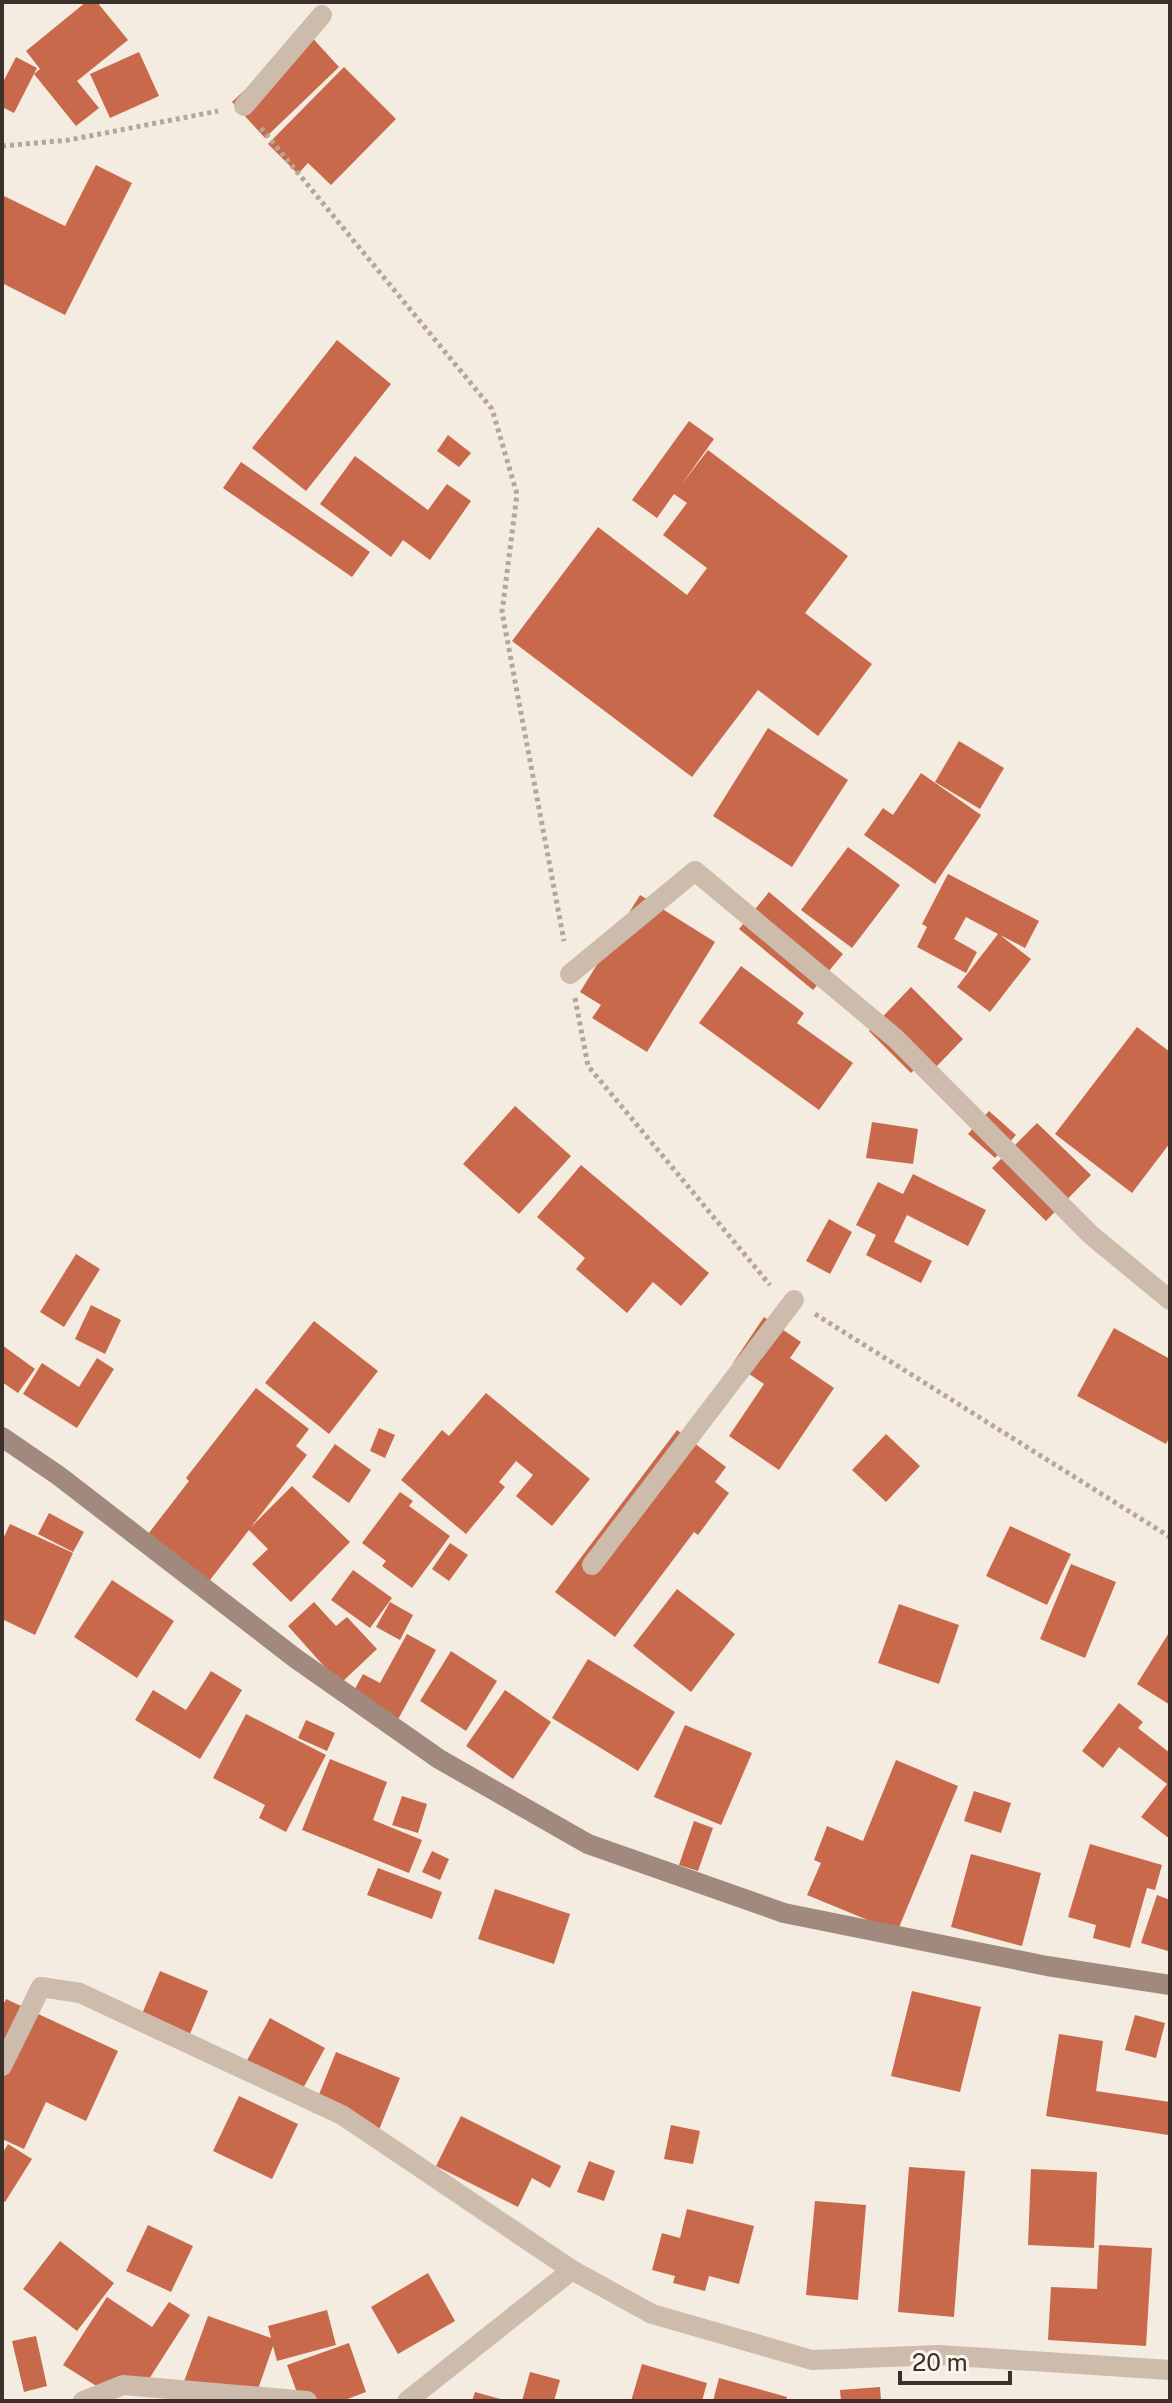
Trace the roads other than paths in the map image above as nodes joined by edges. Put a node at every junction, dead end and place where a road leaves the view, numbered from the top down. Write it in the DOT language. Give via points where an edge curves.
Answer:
graph roads {
  1 [pos="322,15"];
  2 [pos="244,106"];
  3 [pos="570,974"];
  4 [pos="794,1300"];
  5 [pos="1170,1300"];
  6 [pos="2,1437"];
  7 [pos="592,1565"];
  8 [pos="1170,1985"];
  9 [pos="2,2066"];
  10 [pos="572,2270"];
  11 [pos="1170,2370"];
  12 [pos="83,2401"];
  13 [pos="307,2401"];
  14 [pos="407,2401"];
  1 -- 2 [label="street"];
  3 -- 5 [label="street" via="695,871 895,1038 1091,1235"];
  4 -- 7 [label="street"];
  6 -- 8 [label="street" via="295,1658 439,1759 588,1844 784,1913"];
  9 -- 10 [label="street" via="41,1987 80,1993 342,2115"];
  10 -- 11 [label="street" via="652,2314 812,2360 939,2355"];
  10 -- 14 [label="street"];
  12 -- 13 [label="street" via="123,2385"];
}
